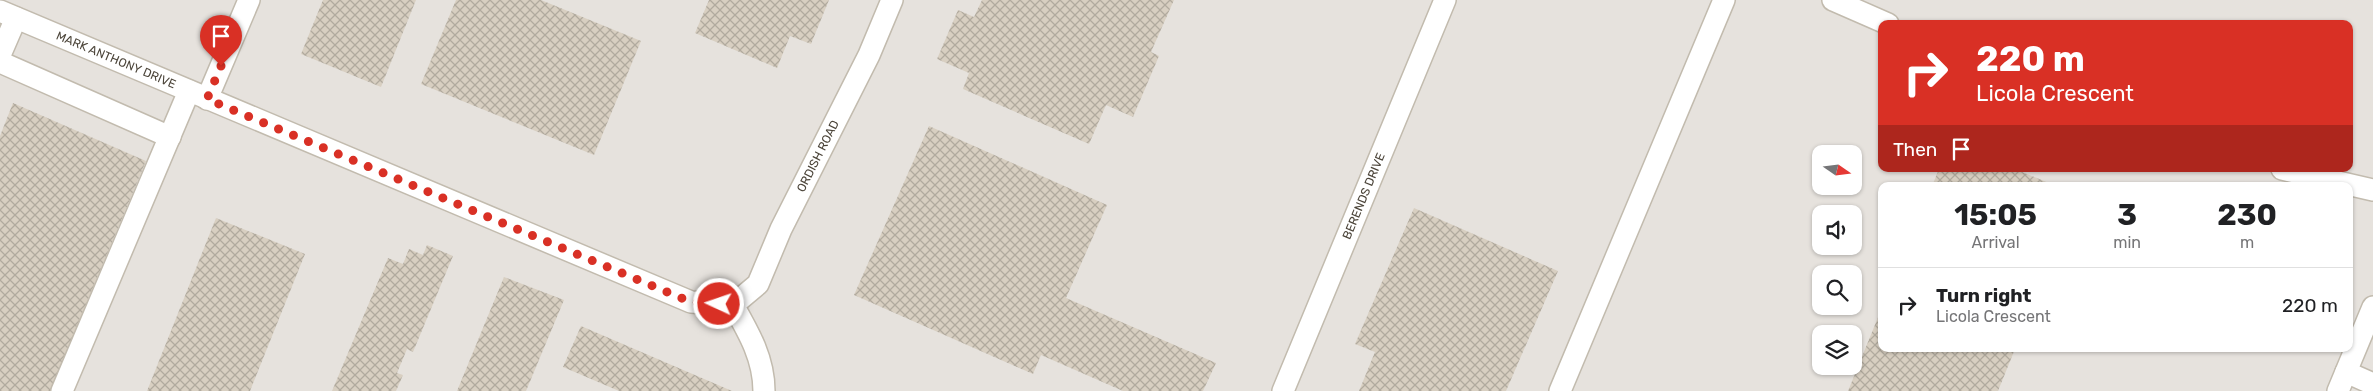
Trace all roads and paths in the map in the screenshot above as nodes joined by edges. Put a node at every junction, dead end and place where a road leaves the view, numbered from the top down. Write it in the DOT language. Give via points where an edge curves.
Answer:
graph roads {
  1 [pos="248,0"];
  2 [pos="892,0"];
  3 [pos="1445,0"];
  4 [pos="1724,0"];
  5 [pos="1832,0"];
  6 [pos="8,15"];
  7 [pos="1879,20"];
  8 [pos="0,55"];
  9 [pos="0,62"];
  10 [pos="198,95"];
  11 [pos="170,137"];
  12 [pos="2295,172"];
  13 [pos="2338,182"];
  14 [pos="2353,185"];
  15 [pos="2373,190"];
  16 [pos="734,305"];
  17 [pos="2373,307"];
  18 [pos="2342,381"];
  19 [pos="2373,384"];
  20 [pos="62,391"];
  21 [pos="764,391"];
  22 [pos="1283,391"];
  23 [pos="1560,391"];
  1 -- 10 [label="street"];
  2 -- 16 [label="street, ORDISH ROAD" via="869,55 781,229 758,284"];
  3 -- 22 [label="street, BERENDS DRIVE"];
  4 -- 23 [label="street"];
  5 -- 7 [label="street"];
  6 -- 8 [label="street"];
  6 -- 10 [label="street, MARK ANTHONY DRIVE"];
  9 -- 11 [label="street"];
  10 -- 11 [label="street"];
  10 -- 16 [label="street, MARK ANTHONY DRIVE" via="691,302"];
  11 -- 20 [label="street"];
  12 -- 13 [label="street"];
  14 -- 15 [label="street"];
  16 -- 21 [label="street" via="760,357"];
  17 -- 18 [label="street"];
  18 -- 19 [label="street"];
}
